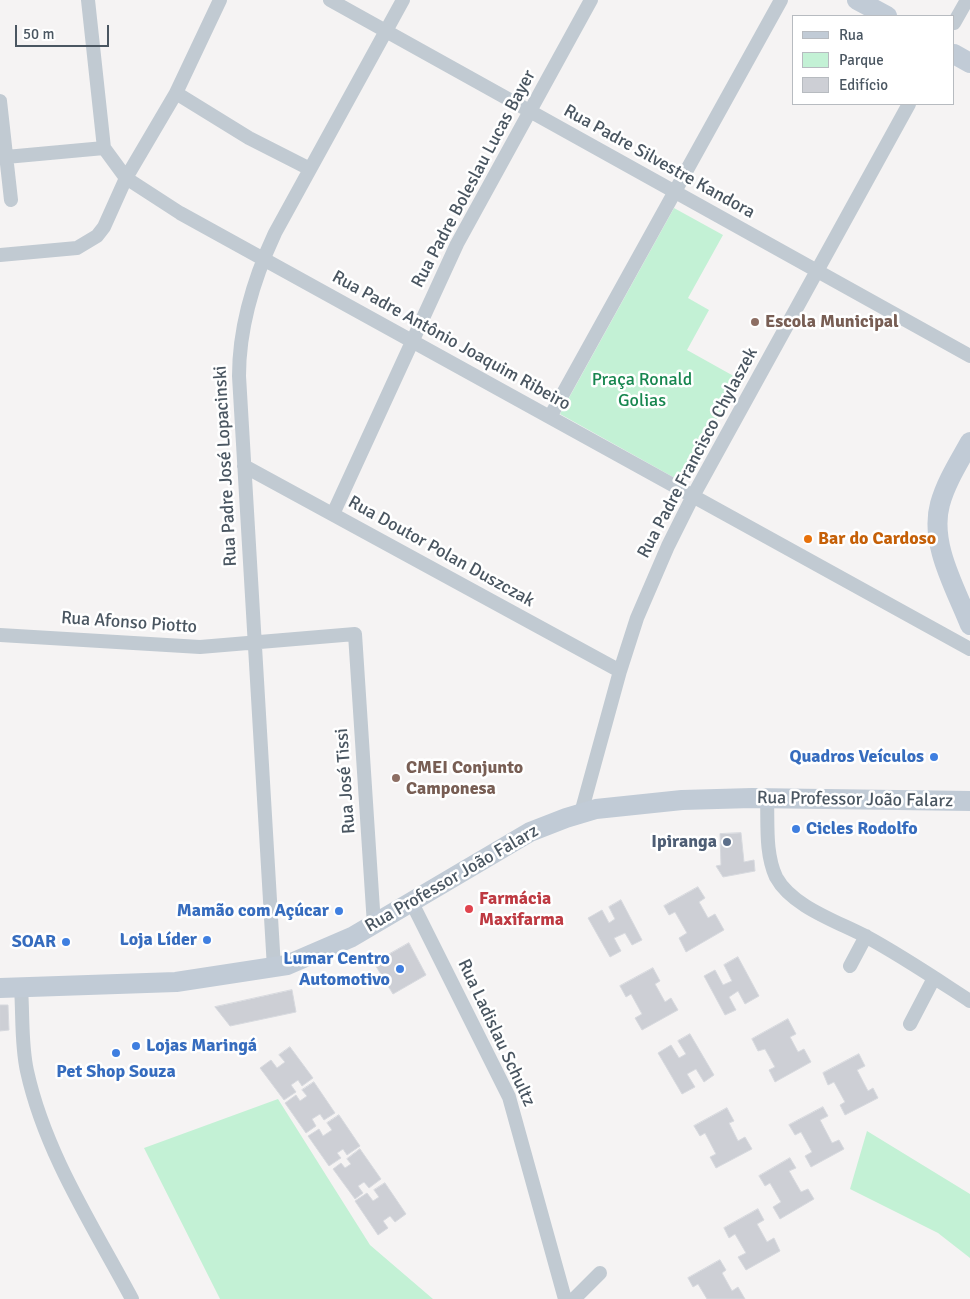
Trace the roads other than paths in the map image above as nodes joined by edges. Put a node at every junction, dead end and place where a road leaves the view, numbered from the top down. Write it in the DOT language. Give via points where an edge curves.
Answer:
graph roads {
  1 [pos="88,0"];
  2 [pos="220,0"];
  3 [pos="330,0"];
  4 [pos="403,0"];
  5 [pos="591,0"];
  6 [pos="781,0"];
  7 [pos="857,0"];
  8 [pos="966,0"];
  9 [pos="884,15"];
  10 [pos="955,21"];
  11 [pos="386,31"];
  12 [pos="955,55"];
  13 [pos="970,63"];
  14 [pos="176,93"];
  15 [pos="0,101"];
  16 [pos="908,105"];
  17 [pos="530,111"];
  18 [pos="104,148"];
  19 [pos="6,158"];
  20 [pos="310,168"];
  21 [pos="126,178"];
  22 [pos="675,192"];
  23 [pos="11,200"];
  24 [pos="0,255"];
  25 [pos="263,259"];
  26 [pos="817,271"];
  27 [pos="412,341"];
  28 [pos="970,356"];
  29 [pos="550,417"];
  30 [pos="970,442"];
  31 [pos="244,466"];
  32 [pos="693,496"];
  33 [pos="333,514"];
  34 [pos="970,625"];
  35 [pos="355,634"];
  36 [pos="0,635"];
  37 [pos="255,642"];
  38 [pos="970,648"];
  39 [pos="620,671"];
  40 [pos="767,798"];
  41 [pos="970,801"];
  42 [pos="582,813"];
  43 [pos="412,903"];
  44 [pos="374,925"];
  45 [pos="866,936"];
  46 [pos="850,966"];
  47 [pos="274,968"];
  48 [pos="934,978"];
  49 [pos="0,988"];
  50 [pos="21,988"];
  51 [pos="970,1001"];
  52 [pos="910,1024"];
  53 [pos="600,1273"];
  54 [pos="132,1299"];
  55 [pos="565,1299"];
  56 [pos="574,1299"];
  1 -- 18 [label="street"];
  2 -- 14 [label="street"];
  3 -- 11 [label="street, Rua Padre Silvestre Kandora"];
  4 -- 11 [label="street, Rua Padre José Lopacinski"];
  5 -- 17 [label="street, Rua Padre Boleslau Lucas Bayer"];
  6 -- 22 [label="street"];
  7 -- 9 [label="main road"];
  8 -- 10 [label="street"];
  11 -- 17 [label="street, Rua Padre Silvestre Kandora"];
  11 -- 20 [label="street, Rua Padre José Lopacinski"];
  12 -- 13 [label="main road"];
  14 -- 20 [label="street" via="249,138"];
  14 -- 21 [label="street"];
  15 -- 19 [label="street"];
  16 -- 26 [label="street, Rua Padre Francisco Chylaszek"];
  17 -- 22 [label="street, Rua Padre Silvestre Kandora"];
  17 -- 27 [label="street, Rua Padre Boleslau Lucas Bayer" via="457,244"];
  18 -- 19 [label="street"];
  18 -- 21 [label="street"];
  19 -- 23 [label="street"];
  20 -- 25 [label="street, Rua Padre José Lopacinski"];
  21 -- 24 [label="street" via="104,227 87,243 66,250"];
  21 -- 25 [label="street, Rua Padre Antônio Joaquim Ribeiro" via="180,213"];
  22 -- 26 [label="street, Rua Padre Silvestre Kandora"];
  22 -- 29 [label="street"];
  25 -- 27 [label="street, Rua Padre Antônio Joaquim Ribeiro"];
  25 -- 31 [label="street, Rua Padre José Lopacinski" via="247,309 239,355"];
  26 -- 28 [label="street, Rua Padre Silvestre Kandora"];
  26 -- 32 [label="street, Rua Padre Francisco Chylaszek"];
  27 -- 29 [label="street, Rua Padre Antônio Joaquim Ribeiro"];
  27 -- 33 [label="street, Rua Padre Boleslau Lucas Bayer"];
  29 -- 32 [label="street, Rua Padre Antônio Joaquim Ribeiro"];
  30 -- 34 [label="main road" via="946,488 938,524 944,559"];
  31 -- 33 [label="street, Rua Doutor Polan Duszczak"];
  31 -- 37 [label="street, Rua Padre José Lopacinski"];
  32 -- 38 [label="street, Rua Padre Antônio Joaquim Ribeiro"];
  32 -- 39 [label="street, Rua Padre Francisco Chylaszek" via="648,589"];
  33 -- 39 [label="street, Rua Doutor Polan Duszczak"];
  35 -- 37 [label="street, Rua Afonso Piotto"];
  35 -- 44 [label="street, Rua José Tissi"];
  36 -- 37 [label="street, Rua Afonso Piotto" via="194,647"];
  37 -- 47 [label="street, Rua Padre José Lopacinski"];
  39 -- 42 [label="street, Rua Padre Francisco Chylaszek"];
  40 -- 41 [label="main road, Rua Professor João Falarz"];
  40 -- 42 [label="main road, Rua Professor João Falarz" via="612,806"];
  40 -- 45 [label="street" via="770,862 777,878 788,892 819,914"];
  42 -- 43 [label="main road, Rua Professor João Falarz" via="530,832"];
  43 -- 44 [label="main road, Rua Professor João Falarz"];
  43 -- 55 [label="street, Rua Ladislau Schultz" via="509,1097"];
  44 -- 47 [label="main road, Rua Professor João Falarz" via="313,956"];
  45 -- 46 [label="street"];
  45 -- 48 [label="street"];
  47 -- 50 [label="main road, Rua Professor João Falarz" via="176,982"];
  48 -- 51 [label="street"];
  48 -- 52 [label="street"];
  49 -- 50 [label="main road, Rua Professor João Falarz"];
  50 -- 54 [label="street" via="27,1070 50,1139 74,1192"];
  53 -- 56 [label="street"];
}
